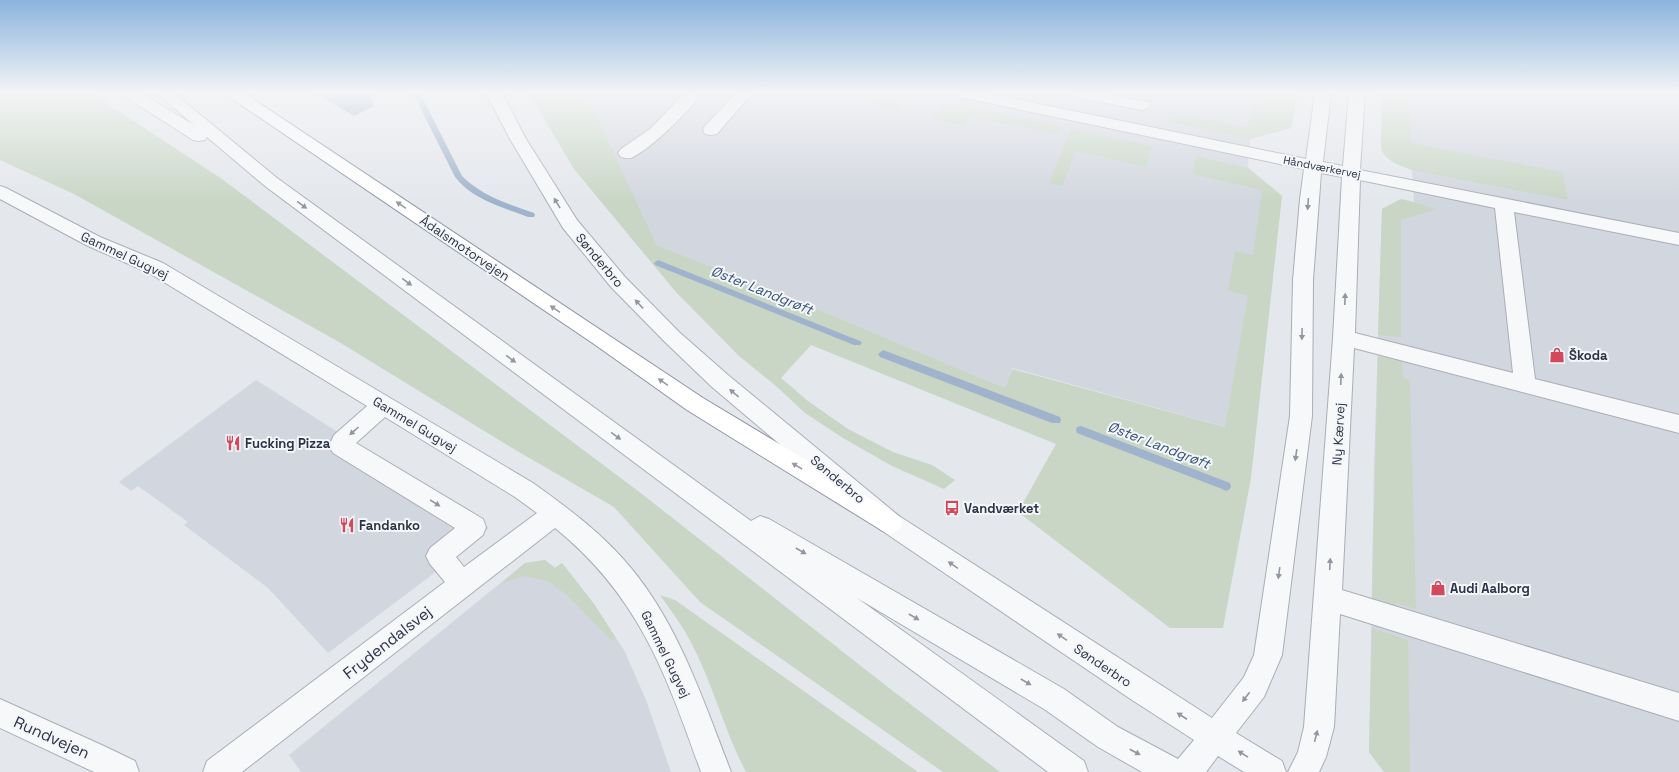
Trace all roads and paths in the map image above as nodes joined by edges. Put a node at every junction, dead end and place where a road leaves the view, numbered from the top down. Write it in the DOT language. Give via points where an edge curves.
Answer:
graph roads {
  1 [pos="187,129"];
  2 [pos="207,129"];
  3 [pos="288,129"];
  4 [pos="513,129"];
  5 [pos="660,129"];
  6 [pos="1140,129"];
  7 [pos="1318,129"];
  8 [pos="1355,129"];
  9 [pos="627,153"];
  10 [pos="1313,166"];
  11 [pos="1352,173"];
  12 [pos="271,182"];
  13 [pos="0,192"];
  14 [pos="1504,203"];
  15 [pos="1679,239"];
  16 [pos="1344,338"];
  17 [pos="1524,385"];
  18 [pos="383,405"];
  19 [pos="1679,424"];
  20 [pos="659,468"];
  21 [pos="557,513"];
  22 [pos="890,523"];
  23 [pos="462,584"];
  24 [pos="1328,598"];
  25 [pos="1679,707"];
  26 [pos="0,713"];
  27 [pos="1215,737"];
  28 [pos="124,772"];
  29 [pos="218,772"];
  30 [pos="716,772"];
  31 [pos="1073,772"];
  32 [pos="1172,772"];
  33 [pos="1187,772"];
  34 [pos="1271,772"];
  35 [pos="1303,772"];
  1 -- 12 [label="street"];
  2 -- 12 [label="street"];
  22 -- 3 [label="highway, Ådalsmotorvejen, one-way" via="695,404"];
  22 -- 4 [label="street, Sønderbro, one-way" via="720,381 672,338 618,282 570,224"];
  5 -- 9 [label="street"];
  6 -- 10 [label="street, Håndværkervej"];
  7 -- 10 [label="street"];
  8 -- 11 [label="street, Ny Kærvej"];
  10 -- 11 [label="street, Håndværkervej"];
  10 -- 27 [label="street, one-way" via="1303,280 1301,416 1268,655 1254,687"];
  11 -- 14 [label="street, Håndværkervej"];
  16 -- 11 [label="street, Ny Kærvej, one-way"];
  12 -- 20 [label="street, one-way"];
  13 -- 18 [label="street, Gammel Gugvej" via="93,241 156,268"];
  14 -- 15 [label="street, Håndværkervej"];
  14 -- 17 [label="street"];
  16 -- 17 [label="street"];
  24 -- 16 [label="street, Ny Kærvej, one-way"];
  17 -- 19 [label="street"];
  18 -- 21 [label="street, Gammel Gugvej" via="524,490"];
  18 -- 23 [label="street, one-way" via="342,442 341,446 474,527 439,556"];
  20 -- 31 [label="street"];
  20 -- 32 [label="street, one-way" via="1054,699 1108,738"];
  21 -- 23 [label="street, Frydendalsvej"];
  21 -- 30 [label="street, Gammel Gugvej" via="611,564 648,614 677,672"];
  27 -- 22 [label="street, Sønderbro, one-way"];
  23 -- 29 [label="street, Frydendalsvej"];
  24 -- 25 [label="street"];
  35 -- 24 [label="street, Ny Kærvej, one-way" via="1311,757 1318,727"];
  26 -- 28 [label="street, Rundvejen"];
  27 -- 33 [label="street"];
  34 -- 27 [label="street, Sønderbro, one-way"];
}
